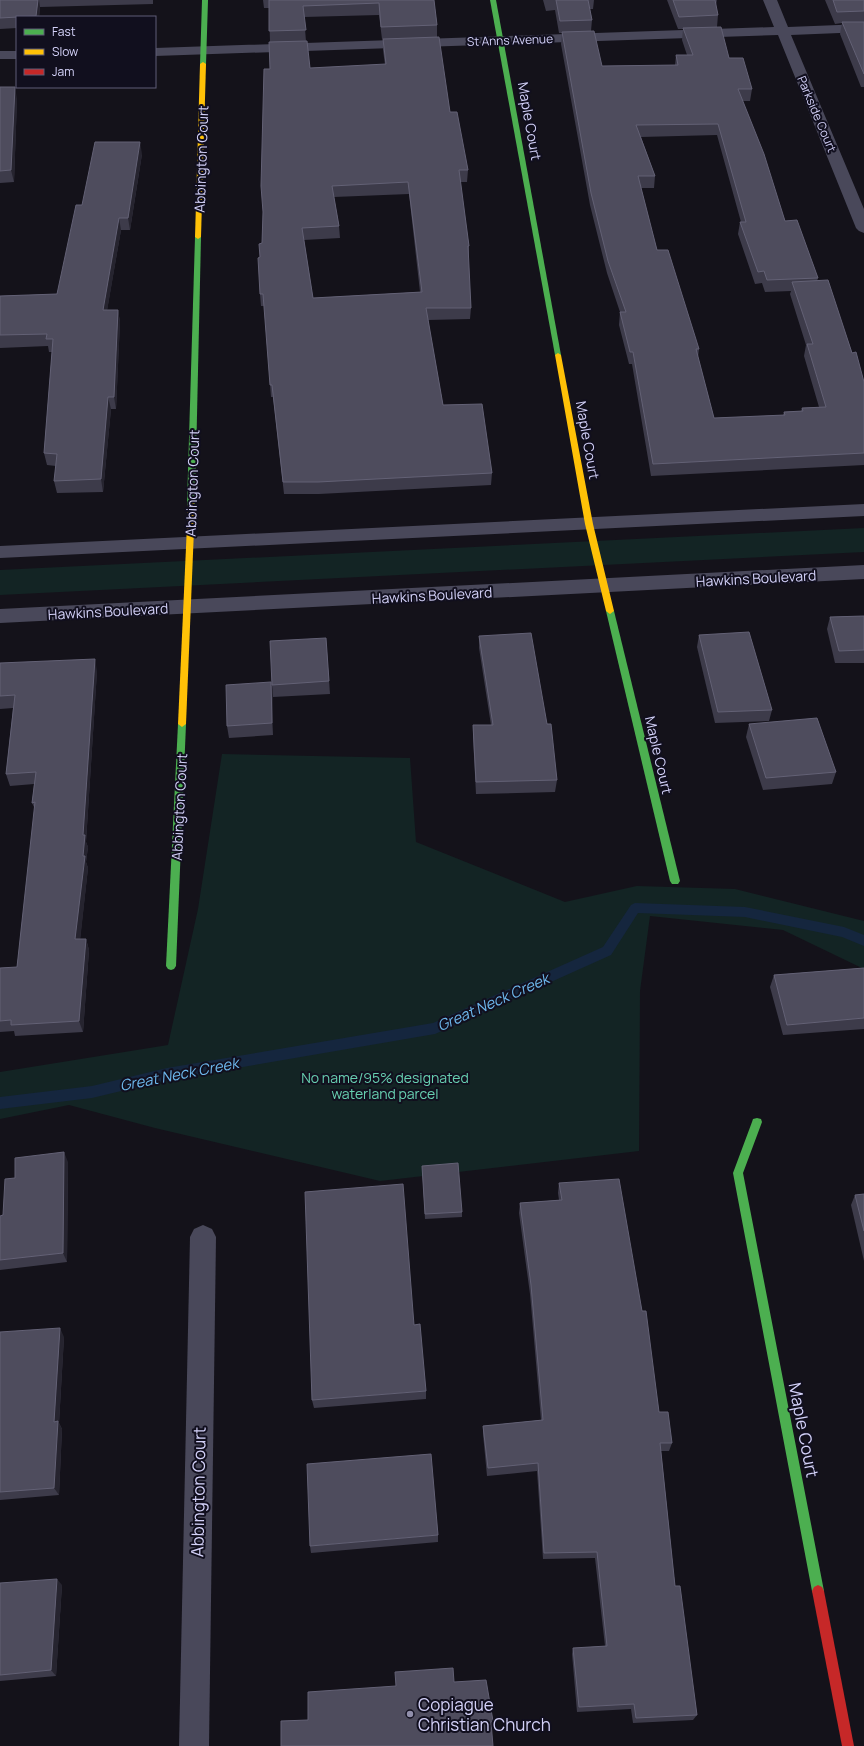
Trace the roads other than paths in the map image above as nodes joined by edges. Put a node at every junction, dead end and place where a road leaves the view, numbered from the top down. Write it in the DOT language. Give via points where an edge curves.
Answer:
graph roads {
  1 [pos="205,0"];
  2 [pos="493,0"];
  3 [pos="770,0"];
  4 [pos="864,28"];
  5 [pos="782,30"];
  6 [pos="501,40"];
  7 [pos="204,51"];
  8 [pos="156,52"];
  9 [pos="0,55"];
  10 [pos="16,55"];
  11 [pos="864,228"];
  12 [pos="864,510"];
  13 [pos="589,524"];
  14 [pos="190,543"];
  15 [pos="0,552"];
  16 [pos="864,572"];
  17 [pos="605,587"];
  18 [pos="187,607"];
  19 [pos="0,616"];
  20 [pos="675,881"];
  21 [pos="171,966"];
  22 [pos="757,1122"];
  23 [pos="203,1237"];
  24 [pos="194,1746"];
  25 [pos="848,1746"];
  1 -- 7 [label="street, Abbington Court"];
  2 -- 6 [label="street, Maple Court"];
  3 -- 5 [label="street, Parkside Court"];
  4 -- 5 [label="street, St Anns Avenue"];
  5 -- 6 [label="street, St Anns Avenue"];
  5 -- 11 [label="street, Parkside Court"];
  6 -- 7 [label="street, St Anns Avenue"];
  6 -- 13 [label="street, Maple Court"];
  7 -- 8 [label="street, St Anns Avenue"];
  7 -- 14 [label="street, Abbington Court"];
  9 -- 10 [label="street"];
  12 -- 13 [label="street"];
  13 -- 14 [label="street"];
  13 -- 17 [label="street, Maple Court"];
  14 -- 15 [label="street"];
  14 -- 18 [label="street, Abbington Court"];
  16 -- 17 [label="street, Hawkins Boulevard"];
  17 -- 18 [label="street, Hawkins Boulevard"];
  17 -- 20 [label="street, Maple Court"];
  18 -- 19 [label="street, Hawkins Boulevard"];
  18 -- 21 [label="street, Abbington Court"];
  22 -- 25 [label="street, Maple Court" via="738,1173"];
  23 -- 24 [label="street, Abbington Court"];
}
